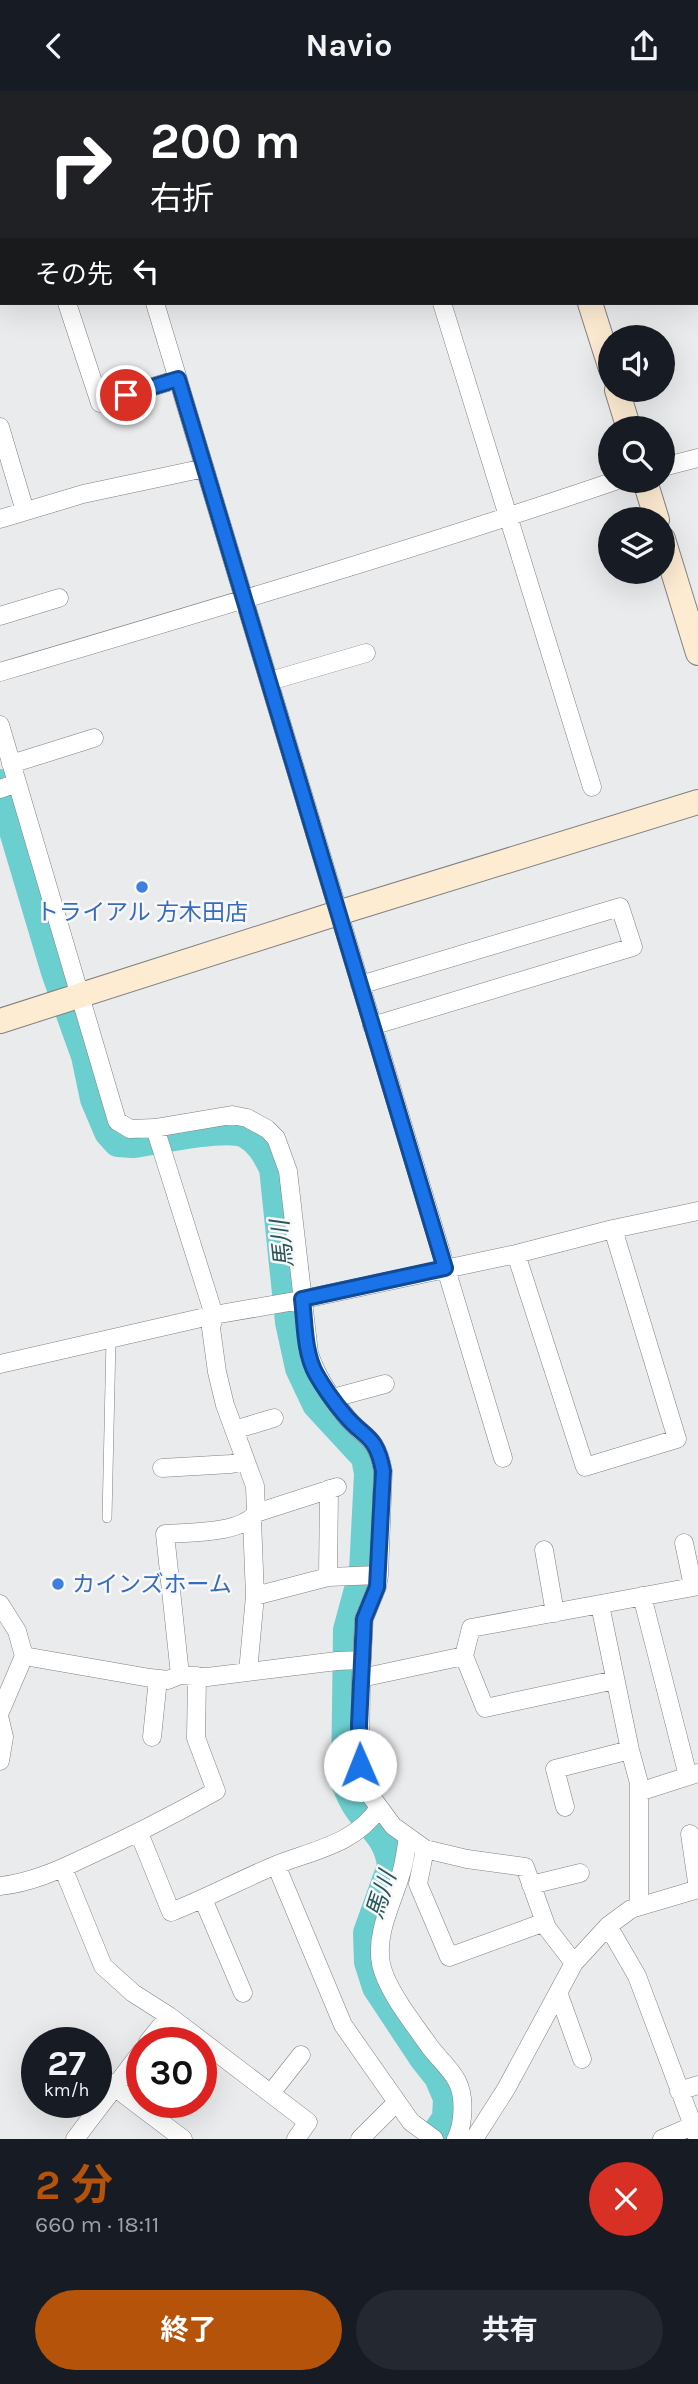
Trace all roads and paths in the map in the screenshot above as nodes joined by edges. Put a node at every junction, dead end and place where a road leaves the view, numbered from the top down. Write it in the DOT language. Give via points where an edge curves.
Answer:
graph roads {
  1 [pos="68,305"];
  2 [pos="156,305"];
  3 [pos="443,305"];
  4 [pos="591,305"];
  5 [pos="598,328"];
  6 [pos="178,379"];
  7 [pos="0,427"];
  8 [pos="698,458"];
  9 [pos="675,464"];
  10 [pos="205,468"];
  11 [pos="598,487"];
  12 [pos="25,511"];
  13 [pos="507,518"];
  14 [pos="0,519"];
  15 [pos="675,578"];
  16 [pos="59,598"];
  17 [pos="245,599"];
  18 [pos="0,616"];
  19 [pos="366,653"];
  20 [pos="698,653"];
  21 [pos="0,672"];
  22 [pos="270,681"];
  23 [pos="0,726"];
  24 [pos="94,738"];
  25 [pos="11,764"];
  26 [pos="9,786"];
  27 [pos="592,787"];
  28 [pos="698,803"];
  29 [pos="338,913"];
  30 [pos="360,985"];
  31 [pos="77,996"];
  32 [pos="0,1021"];
  33 [pos="372,1026"];
  34 [pos="157,1136"];
  35 [pos="698,1211"];
  36 [pos="613,1229"];
  37 [pos="516,1254"];
  38 [pos="445,1268"];
  39 [pos="298,1300"];
  40 [pos="214,1315"];
  41 [pos="111,1339"];
  42 [pos="0,1364"];
  43 [pos="385,1384"];
  44 [pos="333,1398"];
  45 [pos="274,1418"];
  46 [pos="234,1430"];
  47 [pos="503,1458"];
  48 [pos="245,1461"];
  49 [pos="162,1468"];
  50 [pos="254,1516"];
  51 [pos="107,1518"];
  52 [pos="684,1543"];
  53 [pos="544,1550"];
  54 [pos="368,1575"];
  55 [pos="328,1577"];
  56 [pos="696,1586"];
  57 [pos="255,1596"];
  58 [pos="642,1596"];
  59 [pos="0,1604"];
  60 [pos="600,1605"];
  61 [pos="555,1613"];
  62 [pos="24,1655"];
  63 [pos="464,1656"];
  64 [pos="354,1665"];
  65 [pos="248,1672"];
  66 [pos="189,1676"];
  67 [pos="158,1679"];
  68 [pos="615,1680"];
  69 [pos="0,1712"];
  70 [pos="0,1720"];
  71 [pos="152,1737"];
  72 [pos="630,1751"];
  73 [pos="0,1761"];
  74 [pos="693,1775"];
  75 [pos="639,1792"];
  76 [pos="565,1807"];
  77 [pos="372,1817"];
  78 [pos="139,1833"];
  79 [pos="690,1835"];
  80 [pos="408,1838"];
  81 [pos="425,1849"];
  82 [pos="276,1865"];
  83 [pos="62,1868"];
  84 [pos="580,1873"];
  85 [pos="531,1885"];
  86 [pos="0,1886"];
  87 [pos="698,1889"];
  88 [pos="203,1899"];
  89 [pos="639,1906"];
  90 [pos="545,1922"];
  91 [pos="608,1926"];
  92 [pos="574,1963"];
  93 [pos="243,1993"];
  94 [pos="559,1995"];
  95 [pos="169,2015"];
  96 [pos="160,2027"];
  97 [pos="301,2055"];
  98 [pos="582,2059"];
  99 [pos="126,2072"];
  100 [pos="112,2085"];
  101 [pos="698,2085"];
  102 [pos="115,2087"];
  103 [pos="679,2091"];
  104 [pos="271,2094"];
  105 [pos="397,2102"];
  106 [pos="695,2132"];
  107 [pos="428,2136"];
  108 [pos="75,2139"];
  109 [pos="183,2139"];
  110 [pos="296,2139"];
  111 [pos="360,2139"];
  112 [pos="456,2139"];
  113 [pos="474,2139"];
  114 [pos="662,2139"];
  1 -- 6 [label="street" via="100,403"];
  2 -- 6 [label="street"];
  3 -- 13 [label="street"];
  4 -- 5 [label="street"];
  6 -- 10 [label="street"];
  7 -- 12 [label="street"];
  8 -- 9 [label="street"];
  10 -- 12 [label="street"];
  10 -- 17 [label="street"];
  11 -- 13 [label="street"];
  12 -- 14 [label="street"];
  13 -- 17 [label="street"];
  13 -- 27 [label="street"];
  15 -- 20 [label="street"];
  16 -- 18 [label="street"];
  17 -- 21 [label="street"];
  17 -- 22 [label="street"];
  19 -- 22 [label="street"];
  22 -- 29 [label="street"];
  23 -- 25 [label="street"];
  24 -- 25 [label="street"];
  25 -- 26 [label="street"];
  26 -- 31 [label="street"];
  28 -- 29 [label="street"];
  29 -- 30 [label="street"];
  29 -- 31 [label="street"];
  30 -- 33 [label="street"];
  30 -- 33 [label="street" via="620,907 633,947"];
  31 -- 32 [label="street"];
  31 -- 34 [label="street" via="117,1121"];
  33 -- 38 [label="street"];
  34 -- 39 [label="street" via="232,1115 247,1118 276,1138 288,1171"];
  34 -- 40 [label="street"];
  35 -- 36 [label="street"];
  36 -- 37 [label="street"];
  36 -- 37 [label="street" via="677,1439 584,1467"];
  37 -- 38 [label="street"];
  38 -- 39 [label="street"];
  38 -- 47 [label="street"];
  39 -- 40 [label="street"];
  39 -- 44 [label="street" via="311,1362"];
  40 -- 41 [label="street"];
  40 -- 46 [label="street" via="211,1328 217,1372"];
  41 -- 42 [label="street"];
  41 -- 51 [label="lane"];
  43 -- 44 [label="street"];
  44 -- 54 [label="street" via="380,1454 383,1471"];
  45 -- 46 [label="street"];
  46 -- 48 [label="street"];
  48 -- 49 [label="street"];
  48 -- 50 [label="street" via="255,1486"];
  50 -- 55 [label="street" via="333,1488"];
  50 -- 57 [label="street"];
  50 -- 66 [label="street" via="227,1528 165,1534"];
  52 -- 56 [label="street"];
  53 -- 61 [label="street"];
  54 -- 55 [label="street"];
  54 -- 64 [label="street" via="377,1587"];
  55 -- 57 [label="street"];
  56 -- 58 [label="street"];
  57 -- 65 [label="street"];
  58 -- 60 [label="street"];
  58 -- 74 [label="street"];
  59 -- 62 [label="street" via="17,1631"];
  60 -- 61 [label="street"];
  60 -- 68 [label="street"];
  61 -- 63 [label="street" via="471,1628"];
  62 -- 67 [label="street"];
  62 -- 69 [label="street"];
  63 -- 64 [label="street"];
  63 -- 68 [label="street" via="485,1709"];
  64 -- 65 [label="street"];
  64 -- 77 [label="street" via="360,1765"];
  65 -- 66 [label="street"];
  66 -- 67 [label="street"];
  66 -- 78 [label="street" via="196,1738 216,1791"];
  67 -- 71 [label="street"];
  68 -- 72 [label="street"];
  70 -- 73 [label="street" via="4,1737"];
  72 -- 75 [label="street"];
  72 -- 76 [label="street" via="555,1769"];
  74 -- 75 [label="street"];
  75 -- 89 [label="street"];
  77 -- 80 [label="street"];
  77 -- 82 [label="street" via="339,1843"];
  78 -- 83 [label="street"];
  78 -- 88 [label="street" via="171,1912"];
  79 -- 87 [label="street"];
  80 -- 81 [label="street"];
  80 -- 112 [label="street" via="403,1869 385,1920 381,1963 389,1986 458,2084 462,2105"];
  81 -- 85 [label="street" via="525,1867"];
  81 -- 90 [label="street" via="418,1884 449,1957"];
  82 -- 88 [label="street"];
  82 -- 105 [label="street" via="343,2025"];
  83 -- 86 [label="street"];
  83 -- 95 [label="street" via="103,1966 133,1993"];
  84 -- 85 [label="street"];
  85 -- 90 [label="street"];
  87 -- 89 [label="street"];
  88 -- 93 [label="street"];
  89 -- 91 [label="street"];
  90 -- 92 [label="street"];
  91 -- 92 [label="street"];
  91 -- 103 [label="street" via="638,1976"];
  92 -- 94 [label="street"];
  94 -- 98 [label="street"];
  94 -- 113 [label="street"];
  95 -- 96 [label="street"];
  95 -- 104 [label="street"];
  97 -- 104 [label="street"];
  99 -- 102 [label="street"];
  100 -- 102 [label="street"];
  101 -- 103 [label="street"];
  102 -- 108 [label="street"];
  102 -- 109 [label="street"];
  103 -- 106 [label="street"];
  104 -- 110 [label="street" via="308,2122"];
  105 -- 107 [label="street"];
  105 -- 111 [label="street"];
  106 -- 114 [label="street"];
}
